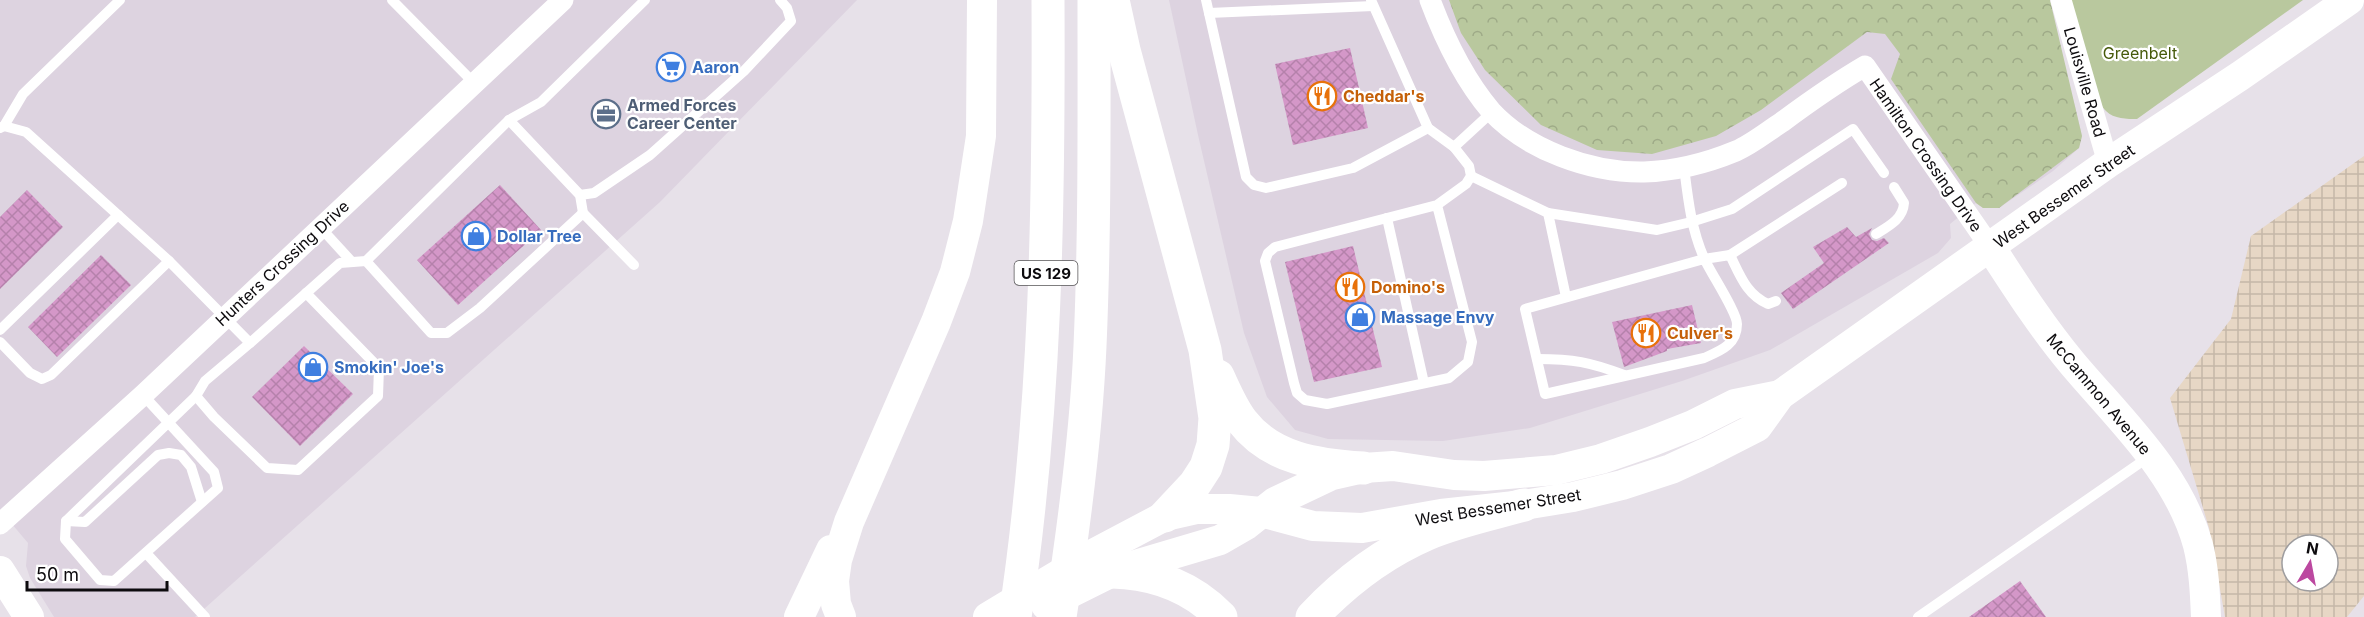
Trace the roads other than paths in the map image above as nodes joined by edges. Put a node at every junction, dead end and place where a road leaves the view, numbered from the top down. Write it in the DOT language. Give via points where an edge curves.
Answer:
graph roads {
  1 [pos="120,0"];
  2 [pos="392,0"];
  3 [pos="563,0"];
  4 [pos="645,0"];
  5 [pos="780,0"];
  6 [pos="982,0"];
  7 [pos="1048,0"];
  8 [pos="1094,0"];
  9 [pos="1113,0"];
  10 [pos="1206,0"];
  11 [pos="1430,0"];
  12 [pos="2061,0"];
  13 [pos="2349,0"];
  14 [pos="1372,3"];
  15 [pos="1209,13"];
  16 [pos="474,83"];
  17 [pos="1492,112"];
  18 [pos="509,120"];
  19 [pos="2,127"];
  20 [pos="1428,128"];
  21 [pos="1454,147"];
  22 [pos="2108,163"];
  23 [pos="1684,167"];
  24 [pos="1884,173"];
  25 [pos="1471,176"];
  26 [pos="1842,183"];
  27 [pos="1893,187"];
  28 [pos="580,195"];
  29 [pos="1437,204"];
  30 [pos="583,213"];
  31 [pos="1548,213"];
  32 [pos="118,215"];
  33 [pos="1387,218"];
  34 [pos="1691,222"];
  35 [pos="320,227"];
  36 [pos="1876,234"];
  37 [pos="1991,248"];
  38 [pos="1730,255"];
  39 [pos="1704,259"];
  40 [pos="169,261"];
  41 [pos="366,261"];
  42 [pos="352,262"];
  43 [pos="634,265"];
  44 [pos="306,293"];
  45 [pos="1566,297"];
  46 [pos="1776,301"];
  47 [pos="225,316"];
  48 [pos="0,330"];
  49 [pos="0,342"];
  50 [pos="250,343"];
  51 [pos="1205,350"];
  52 [pos="1537,359"];
  53 [pos="1625,376"];
  54 [pos="1424,383"];
  55 [pos="142,395"];
  56 [pos="1780,395"];
  57 [pos="196,396"];
  58 [pos="167,423"];
  59 [pos="2151,455"];
  60 [pos="1363,468"];
  61 [pos="202,502"];
  62 [pos="1524,505"];
  63 [pos="1261,512"];
  64 [pos="1165,516"];
  65 [pos="66,521"];
  66 [pos="849,522"];
  67 [pos="0,524"];
  68 [pos="146,553"];
  69 [pos="0,571"];
  70 [pos="1112,572"];
  71 [pos="29,617"];
  72 [pos="205,617"];
  73 [pos="798,617"];
  74 [pos="841,617"];
  75 [pos="988,617"];
  76 [pos="1015,617"];
  77 [pos="1026,617"];
  78 [pos="1060,617"];
  79 [pos="1221,617"];
  80 [pos="1312,617"];
  81 [pos="1918,617"];
  82 [pos="2206,617"];
  1 -- 19 [label="lane" via="23,94"];
  2 -- 16 [label="lane"];
  3 -- 16 [label="street, Hunters Crossing Drive"];
  4 -- 18 [label="lane" via="541,102"];
  5 -- 28 [label="lane" via="791,21 744,71 650,154 594,193"];
  6 -- 66 [label="main road" via="981,136 956,272"];
  7 -- 76 [label="highway, US 129" via="1046,294 1036,447"];
  8 -- 78 [label="highway, US 129" via="1090,347 1074,523"];
  9 -- 51 [label="highway"];
  10 -- 15 [label="lane"];
  11 -- 17 [label="street, Hamilton Crossing Drive" via="1453,55"];
  12 -- 22 [label="street, Louisville Road"];
  13 -- 22 [label="main road, West Bessemer Street"];
  14 -- 15 [label="lane"];
  14 -- 20 [label="lane"];
  15 -- 20 [label="lane" via="1246,177 1254,185 1266,188 1353,168"];
  16 -- 35 [label="street, Hunters Crossing Drive"];
  17 -- 21 [label="lane"];
  17 -- 23 [label="street, Hamilton Crossing Drive" via="1535,144 1586,164 1643,172"];
  18 -- 28 [label="lane"];
  18 -- 41 [label="lane"];
  19 -- 32 [label="lane" via="26,132"];
  20 -- 21 [label="lane"];
  21 -- 25 [label="lane" via="1469,166"];
  22 -- 37 [label="main road, West Bessemer Street"];
  23 -- 34 [label="lane"];
  23 -- 37 [label="street, Hamilton Crossing Drive" via="1739,150 1865,66"];
  24 -- 34 [label="lane" via="1853,129 1732,209"];
  25 -- 29 [label="lane"];
  25 -- 31 [label="lane"];
  26 -- 38 [label="lane"];
  27 -- 36 [label="lane" via="1904,202 1903,212"];
  28 -- 30 [label="lane"];
  29 -- 33 [label="lane"];
  29 -- 54 [label="lane" via="1472,350 1460,371 1449,378"];
  30 -- 41 [label="lane" via="480,308 447,333 431,333"];
  30 -- 43 [label="lane"];
  31 -- 34 [label="lane" via="1657,230"];
  31 -- 45 [label="lane"];
  32 -- 40 [label="lane"];
  32 -- 48 [label="lane"];
  33 -- 54 [label="lane"];
  33 -- 54 [label="lane" via="1275,247 1265,261 1297,393 1305,400 1327,404"];
  34 -- 39 [label="lane"];
  35 -- 42 [label="lane"];
  35 -- 47 [label="street, Hunters Crossing Drive"];
  37 -- 56 [label="main road, West Bessemer Street"];
  37 -- 59 [label="main road, McCammon Avenue" via="2053,339"];
  38 -- 39 [label="lane"];
  38 -- 46 [label="lane" via="1747,290 1768,304"];
  39 -- 45 [label="lane"];
  39 -- 53 [label="lane" via="1738,321 1736,335 1726,348 1704,358"];
  40 -- 47 [label="lane"];
  40 -- 49 [label="lane" via="51,375 42,379 30,373"];
  41 -- 42 [label="lane"];
  42 -- 44 [label="lane" via="340,263"];
  44 -- 50 [label="lane"];
  44 -- 57 [label="lane" via="380,368 378,396 298,470 267,468"];
  45 -- 52 [label="lane" via="1525,309"];
  47 -- 50 [label="lane"];
  47 -- 55 [label="street, Hunters Crossing Drive"];
  50 -- 57 [label="lane" via="205,381"];
  51 -- 60 [label="highway" via="1230,402 1256,438 1299,459"];
  51 -- 64 [label="highway" via="1215,418 1213,445 1195,484"];
  52 -- 53 [label="lane" via="1590,362"];
  52 -- 53 [label="lane" via="1545,394"];
  55 -- 58 [label="lane"];
  55 -- 67 [label="street, Hunters Crossing Drive"];
  56 -- 60 [label="main road, West Bessemer Street" via="1735,404 1650,442 1556,470 1484,476 1393,466"];
  56 -- 62 [label="main road, West Bessemer Street" via="1756,427 1671,469 1612,487"];
  57 -- 58 [label="lane"];
  58 -- 61 [label="lane" via="214,472 218,488"];
  58 -- 65 [label="lane"];
  59 -- 81 [label="lane"];
  59 -- 82 [label="main road, McCammon Avenue" via="2185,510 2198,544"];
  60 -- 63 [label="main road, West Bessemer Street" via="1308,485"];
  61 -- 65 [label="lane" via="191,467 181,455 169,453 158,455 85,522"];
  61 -- 68 [label="lane"];
  62 -- 63 [label="main road, West Bessemer Street" via="1362,528 1313,526"];
  62 -- 80 [label="highway" via="1452,526 1402,546 1351,580"];
  63 -- 64 [label="main road, West Bessemer Street" via="1196,509"];
  63 -- 70 [label="main road, West Bessemer Street" via="1221,540"];
  64 -- 75 [label="main road, West Bessemer Street"];
  65 -- 68 [label="lane" via="65,539 100,580 114,581"];
  66 -- 73 [label="main road" via="827,556"];
  66 -- 74 [label="main road" via="834,581"];
  68 -- 72 [label="lane"];
  69 -- 71 [label="main road"];
  70 -- 77 [label="main road, West Bessemer Street"];
  70 -- 79 [label="highway" via="1147,575 1183,587"];
}
